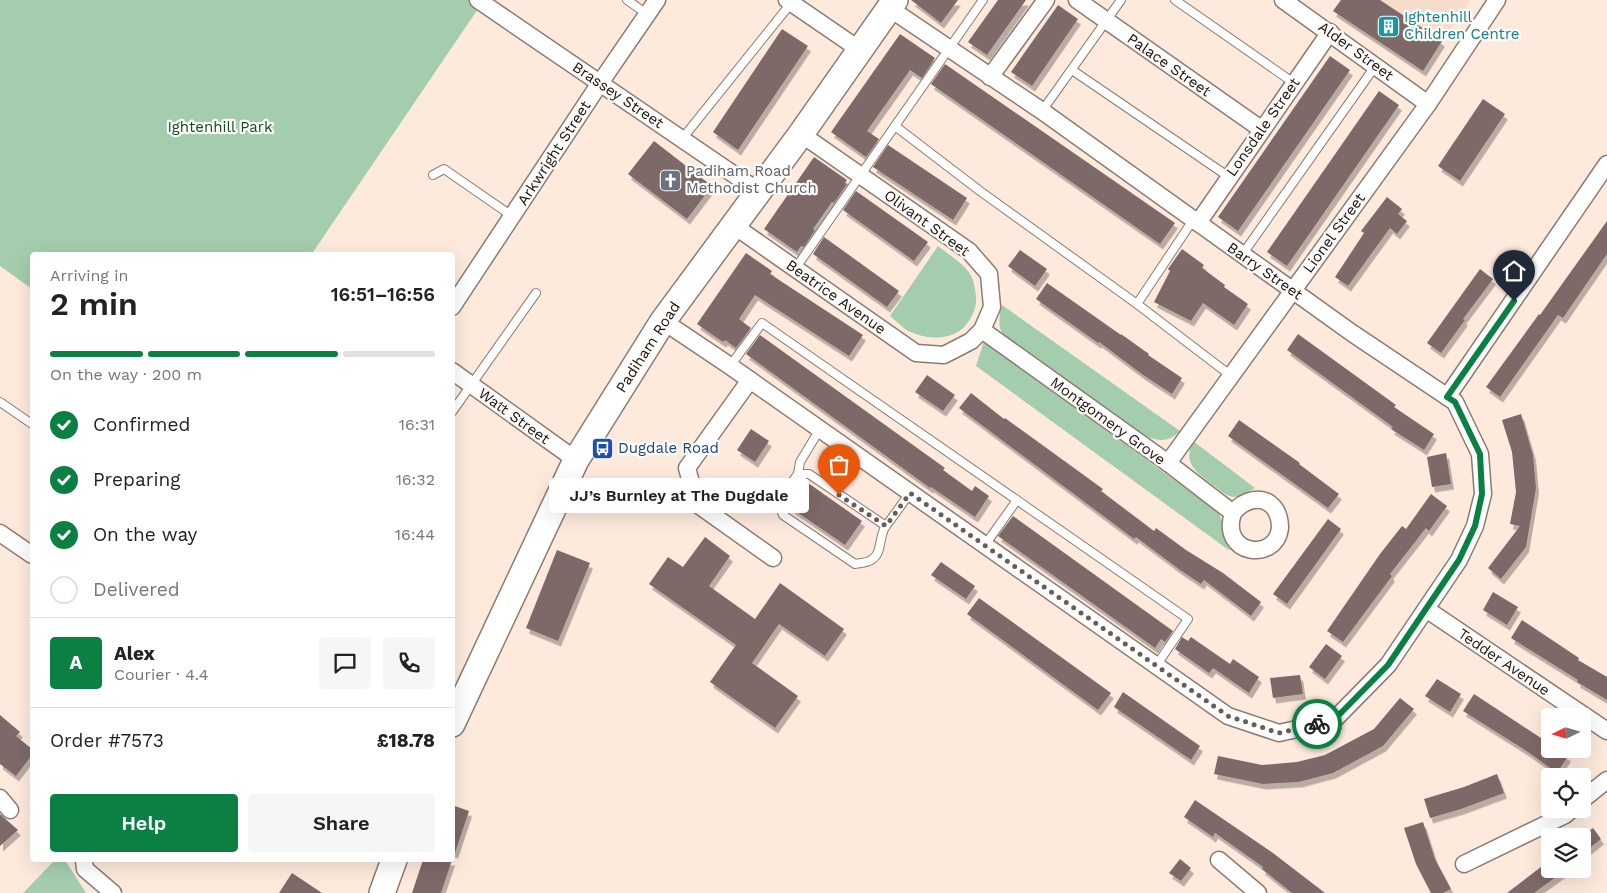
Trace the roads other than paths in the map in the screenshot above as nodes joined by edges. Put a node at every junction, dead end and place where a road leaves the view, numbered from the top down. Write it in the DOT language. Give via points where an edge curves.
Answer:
graph roads {
  1 [pos="628,0"];
  2 [pos="657,0"];
  3 [pos="984,0"];
  4 [pos="1046,0"];
  5 [pos="1077,0"];
  6 [pos="1121,0"];
  7 [pos="1175,0"];
  8 [pos="1283,0"];
  9 [pos="1497,0"];
  10 [pos="790,1"];
  11 [pos="485,2"];
  12 [pos="892,4"];
  13 [pos="647,14"];
  14 [pos="1106,20"];
  15 [pos="1330,32"];
  16 [pos="949,49"];
  17 [pos="860,50"];
  18 [pos="1376,65"];
  19 [pos="1072,70"];
  20 [pos="990,77"];
  21 [pos="600,83"];
  22 [pos="1294,83"];
  23 [pos="1428,104"];
  24 [pos="1042,111"];
  25 [pos="894,126"];
  26 [pos="1261,129"];
  27 [pos="801,134"];
  28 [pos="682,139"];
  29 [pos="1607,164"];
  30 [pos="433,175"];
  31 [pos="860,175"];
  32 [pos="1229,177"];
  33 [pos="758,191"];
  34 [pos="512,216"];
  35 [pos="1195,221"];
  36 [pos="733,225"];
  37 [pos="1242,255"];
  38 [pos="795,268"];
  39 [pos="1292,290"];
  40 [pos="536,293"];
  41 [pos="455,302"];
  42 [pos="1137,304"];
  43 [pos="663,321"];
  44 [pos="982,330"];
  45 [pos="944,355"];
  46 [pos="730,366"];
  47 [pos="455,373"];
  48 [pos="1230,375"];
  49 [pos="750,380"];
  50 [pos="472,386"];
  51 [pos="1447,397"];
  52 [pos="0,402"];
  53 [pos="455,408"];
  54 [pos="30,423"];
  55 [pos="820,429"];
  56 [pos="576,460"];
  57 [pos="1168,463"];
  58 [pos="798,474"];
  59 [pos="910,493"];
  60 [pos="1016,500"];
  61 [pos="1233,513"];
  62 [pos="886,526"];
  63 [pos="0,533"];
  64 [pos="985,545"];
  65 [pos="30,554"];
  66 [pos="773,558"];
  67 [pos="1426,610"];
  68 [pos="1156,666"];
  69 [pos="455,718"];
  70 [pos="1607,732"];
  71 [pos="1607,780"];
  72 [pos="1591,793"];
  73 [pos="1557,818"];
  74 [pos="1219,860"];
  75 [pos="393,862"];
  76 [pos="1464,864"];
  77 [pos="85,865"];
  78 [pos="113,893"];
  79 [pos="382,893"];
  80 [pos="1258,893"];
  1 -- 13 [label="lane"];
  2 -- 13 [label="street, Arkwright Street"];
  3 -- 16 [label="lane"];
  4 -- 20 [label="street"];
  5 -- 14 [label="street, Palace Street"];
  6 -- 14 [label="lane"];
  7 -- 22 [label="lane"];
  8 -- 15 [label="street, Alder Street"];
  9 -- 23 [label="street, Lionel Street"];
  10 -- 17 [label="street"];
  10 -- 28 [label="lane"];
  11 -- 21 [label="street, Brassey Street"];
  12 -- 16 [label="street, Barry Street"];
  12 -- 17 [label="main road, Padiham Road"];
  13 -- 21 [label="street, Arkwright Street"];
  14 -- 19 [label="lane"];
  14 -- 26 [label="street, Palace Street"];
  15 -- 18 [label="street, Alder Street"];
  15 -- 22 [label="street, Lonsdale Street"];
  16 -- 20 [label="street, Barry Street"];
  16 -- 25 [label="lane"];
  17 -- 27 [label="main road, Padiham Road"];
  18 -- 23 [label="street, Alder Street"];
  18 -- 37 [label="lane"];
  19 -- 24 [label="lane"];
  19 -- 32 [label="lane"];
  20 -- 24 [label="street, Barry Street"];
  21 -- 28 [label="street, Brassey Street"];
  21 -- 34 [label="street, Arkwright Street"];
  22 -- 26 [label="street, Lonsdale Street"];
  23 -- 39 [label="street, Lionel Street"];
  24 -- 35 [label="street, Barry Street"];
  25 -- 31 [label="lane"];
  25 -- 42 [label="lane"];
  26 -- 32 [label="street, Lonsdale Street"];
  27 -- 31 [label="street, Olivant Street"];
  27 -- 33 [label="main road, Padiham Road"];
  28 -- 33 [label="street, Brassey Street"];
  29 -- 51 [label="street"];
  30 -- 34 [label="lane" via="444,169"];
  31 -- 38 [label="lane"];
  31 -- 44 [label="street, Olivant Street" via="969,251 988,274 992,307"];
  32 -- 35 [label="street, Lonsdale Street"];
  33 -- 36 [label="main road, Padiham Road"];
  34 -- 41 [label="street, Arkwright Street"];
  35 -- 37 [label="street, Barry Street"];
  35 -- 42 [label="lane"];
  36 -- 38 [label="street, Beatrice Avenue"];
  36 -- 43 [label="main road, Padiham Road"];
  37 -- 39 [label="street, Barry Street"];
  38 -- 45 [label="street, Beatrice Avenue" via="916,353"];
  39 -- 48 [label="street, Lionel Street"];
  39 -- 51 [label="street, Barry Street"];
  40 -- 50 [label="lane"];
  42 -- 48 [label="lane"];
  43 -- 46 [label="street"];
  43 -- 56 [label="main road, Padiham Road"];
  44 -- 45 [label="street, Olivant Street" via="971,341"];
  44 -- 57 [label="street, Montgomery Grove"];
  46 -- 49 [label="street"];
  46 -- 60 [label="lane" via="762,322"];
  47 -- 50 [label="street, Watt Street"];
  48 -- 57 [label="street, Lionel Street"];
  49 -- 55 [label="street"];
  49 -- 66 [label="street" via="687,468 697,504"];
  50 -- 53 [label="lane"];
  50 -- 56 [label="street, Watt Street"];
  51 -- 67 [label="street, Barry Street" via="1455,402 1480,454 1482,494 1475,526 1459,560"];
  52 -- 54 [label="lane"];
  55 -- 58 [label="lane" via="800,462"];
  55 -- 59 [label="street"];
  56 -- 69 [label="main road, Padiham Road"];
  57 -- 61 [label="street, Montgomery Grove"];
  58 -- 62 [label="lane" via="809,474"];
  58 -- 62 [label="lane" via="778,501 783,515 855,564 871,560 878,552"];
  59 -- 62 [label="lane"];
  59 -- 64 [label="street"];
  60 -- 64 [label="lane"];
  60 -- 68 [label="lane" via="1188,619"];
  63 -- 65 [label="street"];
  64 -- 68 [label="street"];
  67 -- 68 [label="street" via="1388,665 1333,721 1279,733 1228,716"];
  67 -- 70 [label="street, Tedder Avenue"];
  71 -- 72 [label="street"];
  73 -- 76 [label="street"];
  74 -- 80 [label="street"];
  75 -- 79 [label="main road"];
  77 -- 78 [label="street"];
}
